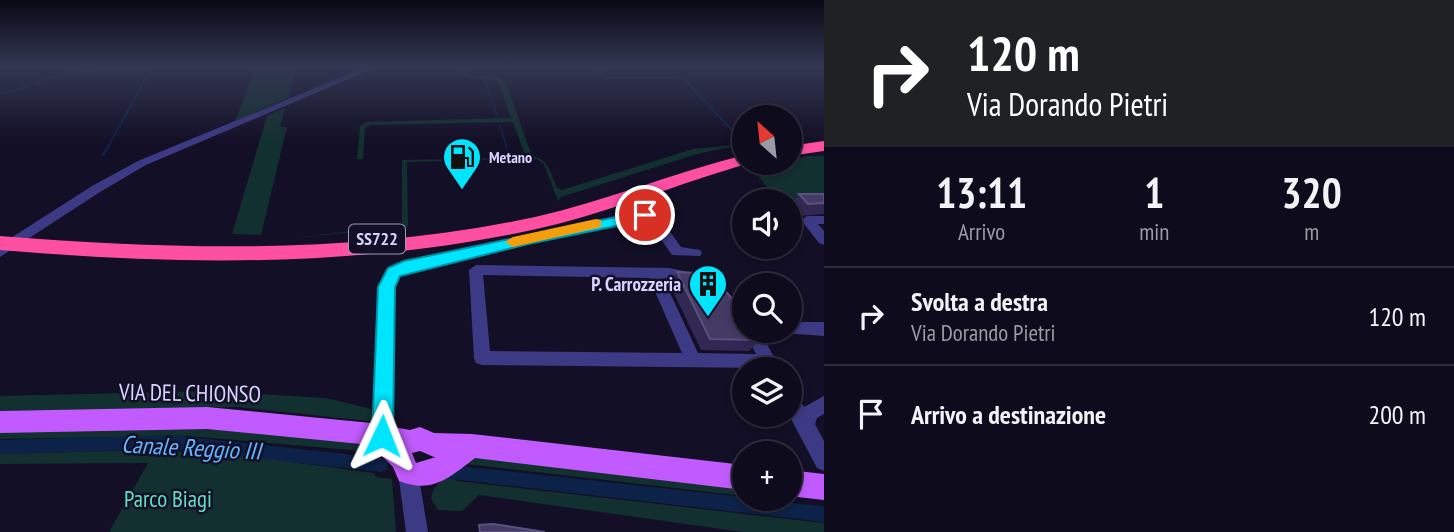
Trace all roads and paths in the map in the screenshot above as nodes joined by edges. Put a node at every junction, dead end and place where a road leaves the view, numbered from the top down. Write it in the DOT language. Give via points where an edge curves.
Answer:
graph roads {
  1 [pos="313,92"];
  2 [pos="824,139"];
  3 [pos="802,142"];
  4 [pos="824,146"];
  5 [pos="802,150"];
  6 [pos="824,152"];
  7 [pos="802,153"];
  8 [pos="732,156"];
  9 [pos="732,164"];
  10 [pos="824,220"];
  11 [pos="0,233"];
  12 [pos="824,240"];
  13 [pos="0,243"];
  14 [pos="0,252"];
  15 [pos="695,253"];
  16 [pos="654,273"];
  17 [pos="710,282"];
  18 [pos="802,328"];
  19 [pos="824,329"];
  20 [pos="693,360"];
  21 [pos="732,363"];
  22 [pos="824,404"];
  23 [pos="802,420"];
  24 [pos="0,422"];
  25 [pos="805,425"];
  26 [pos="380,436"];
  27 [pos="419,460"];
  28 [pos="824,461"];
  29 [pos="732,477"];
  30 [pos="802,484"];
  31 [pos="824,487"];
  32 [pos="416,522"];
  1 -- 14 [label="street" via="157,156"];
  2 -- 3 [label="highway"];
  4 -- 5 [label="highway"];
  6 -- 7 [label="highway"];
  8 -- 11 [label="highway, SS722" via="533,214 353,241 178,246"];
  9 -- 13 [label="highway, SS722" via="543,221 392,247 194,257"];
  10 -- 12 [label="street" via="807,220"];
  15 -- 26 [label="street" via="677,252 656,222 638,215 397,270 387,287"];
  16 -- 17 [label="street"];
  16 -- 20 [label="street"];
  16 -- 20 [label="street" via="476,270 482,358"];
  18 -- 19 [label="street"];
  20 -- 21 [label="street"];
  22 -- 25 [label="street" via="811,412"];
  23 -- 25 [label="street"];
  24 -- 26 [label="main road, VIA DEL CHIONSO" via="207,418"];
  25 -- 28 [label="street"];
  26 -- 27 [label="main road"];
  27 -- 29 [label="main road" via="472,446"];
  27 -- 32 [label="street"];
  30 -- 31 [label="main road"];
}
